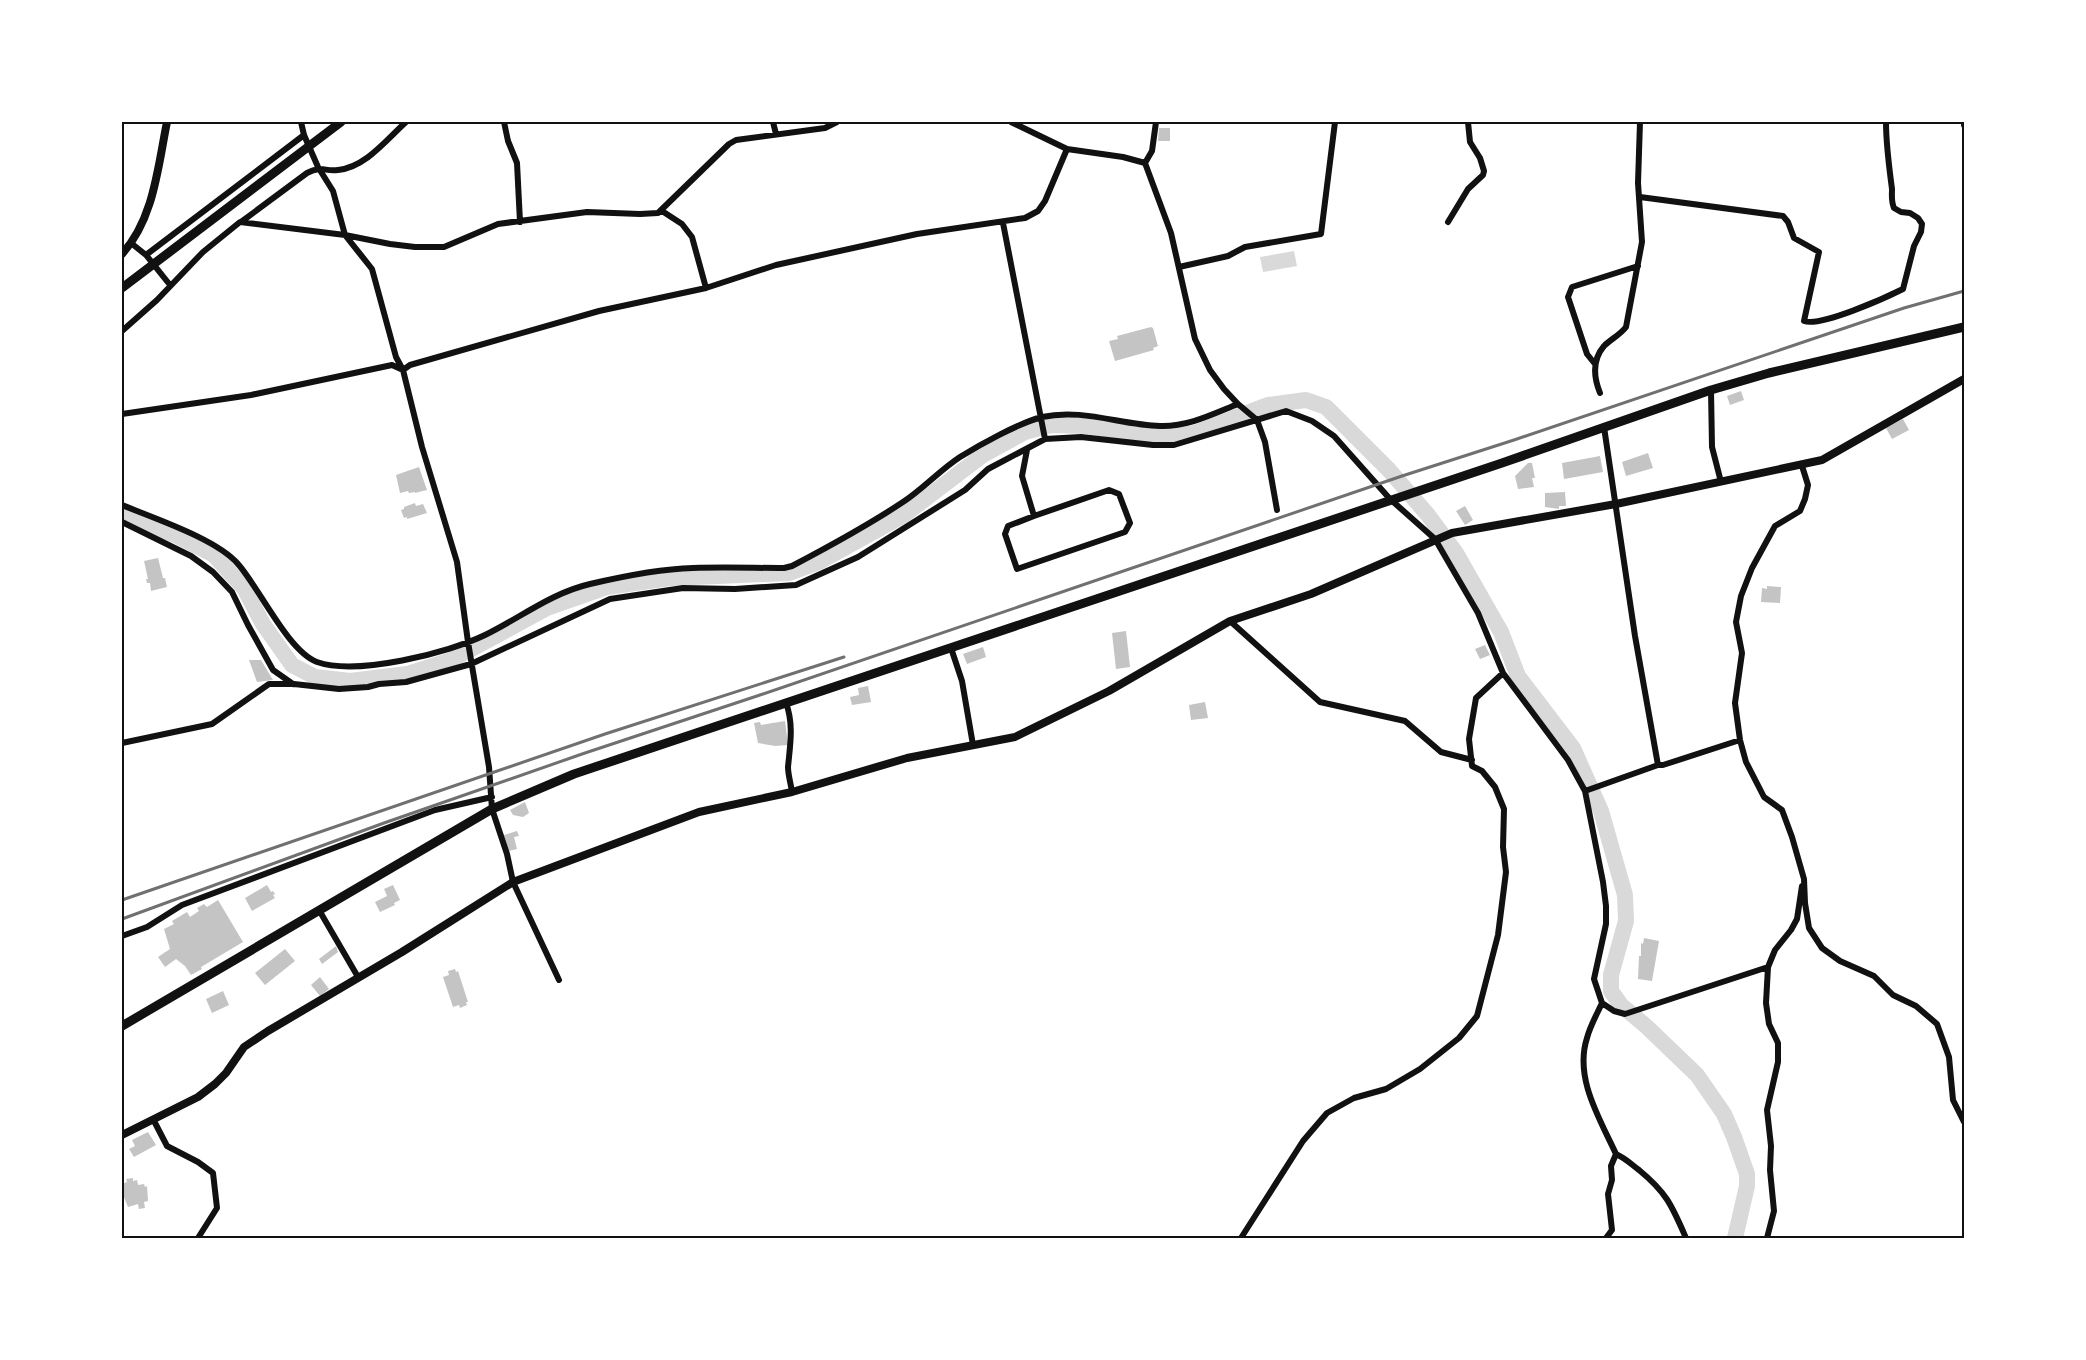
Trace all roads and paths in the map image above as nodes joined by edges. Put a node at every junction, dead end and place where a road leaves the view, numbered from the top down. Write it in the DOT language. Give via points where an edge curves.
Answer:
graph roads {
  1 [pos="167,122"];
  2 [pos="301,122"];
  3 [pos="333,122"];
  4 [pos="341,122"];
  5 [pos="406,122"];
  6 [pos="504,122"];
  7 [pos="773,122"];
  8 [pos="837,122"];
  9 [pos="1011,122"];
  10 [pos="1156,122"];
  11 [pos="1335,122"];
  12 [pos="1468,122"];
  13 [pos="1640,122"];
  14 [pos="1886,122"];
  15 [pos="776,134"];
  16 [pos="304,135"];
  17 [pos="319,135"];
  18 [pos="1067,149"];
  19 [pos="1145,163"];
  20 [pos="318,167"];
  21 [pos="1640,197"];
  22 [pos="662,211"];
  23 [pos="240,222"];
  24 [pos="520,222"];
  25 [pos="1448,222"];
  26 [pos="1003,223"];
  27 [pos="345,235"];
  28 [pos="131,243"];
  29 [pos="122,254"];
  30 [pos="146,255"];
  31 [pos="1638,266"];
  32 [pos="1179,267"];
  33 [pos="170,285"];
  34 [pos="122,286"];
  35 [pos="706,288"];
  36 [pos="1965,327"];
  37 [pos="122,331"];
  38 [pos="1595,364"];
  39 [pos="403,370"];
  40 [pos="1965,379"];
  41 [pos="1711,390"];
  42 [pos="1600,393"];
  43 [pos="1240,406"];
  44 [pos="122,414"];
  45 [pos="1256,418"];
  46 [pos="1040,419"];
  47 [pos="1604,427"];
  48 [pos="1045,437"];
  49 [pos="1027,450"];
  50 [pos="1802,466"];
  51 [pos="1721,482"];
  52 [pos="1394,497"];
  53 [pos="1616,504"];
  54 [pos="122,505"];
  55 [pos="1277,510"];
  56 [pos="1034,516"];
  57 [pos="122,522"];
  58 [pos="1436,539"];
  59 [pos="1230,621"];
  60 [pos="468,644"];
  61 [pos="951,648"];
  62 [pos="471,662"];
  63 [pos="1503,673"];
  64 [pos="294,684"];
  65 [pos="786,703"];
  66 [pos="1740,740"];
  67 [pos="122,743"];
  68 [pos="973,745"];
  69 [pos="1472,760"];
  70 [pos="1659,765"];
  71 [pos="1587,790"];
  72 [pos="792,792"];
  73 [pos="492,796"];
  74 [pos="492,809"];
  75 [pos="1804,879"];
  76 [pos="513,882"];
  77 [pos="319,910"];
  78 [pos="122,936"];
  79 [pos="1768,967"];
  80 [pos="358,977"];
  81 [pos="559,980"];
  82 [pos="1602,1003"];
  83 [pos="122,1026"];
  84 [pos="153,1119"];
  85 [pos="1965,1122"];
  86 [pos="122,1133"];
  87 [pos="1616,1154"];
  88 [pos="198,1239"];
  89 [pos="1241,1239"];
  90 [pos="1606,1239"];
  91 [pos="1686,1239"];
  92 [pos="1767,1239"];
  1 -- 28 [label="street" via="149,205"];
  2 -- 16 [label="street"];
  3 -- 17 [label="main road"];
  4 -- 17 [label="main road"];
  5 -- 20 [label="street" via="358,164 337,170"];
  6 -- 24 [label="street" via="517,163"];
  7 -- 15 [label="street"];
  8 -- 15 [label="street" via="825,128"];
  9 -- 18 [label="street"];
  10 -- 19 [label="street" via="1152,151"];
  11 -- 32 [label="street" via="1321,234 1245,247"];
  12 -- 25 [label="street" via="1470,142 1484,171"];
  13 -- 21 [label="street"];
  14 -- 21 [label="street" via="1891,201 1894,208 1918,218 1921,232 1903,289 1842,314 1811,323 1804,321 1819,252 1791,235 1784,216"];
  15 -- 22 [label="street" via="729,144"];
  16 -- 20 [label="street"];
  16 -- 30 [label="street"];
  17 -- 34 [label="main road"];
  18 -- 19 [label="street"];
  18 -- 26 [label="street" via="1038,211"];
  19 -- 32 [label="street"];
  20 -- 23 [label="street"];
  20 -- 27 [label="street" via="333,191"];
  21 -- 31 [label="street" via="1642,242"];
  22 -- 24 [label="street" via="587,212"];
  22 -- 35 [label="street" via="682,224 692,237"];
  23 -- 27 [label="street"];
  23 -- 33 [label="street"];
  24 -- 27 [label="street" via="498,224 444,247 407,246"];
  26 -- 35 [label="street" via="917,234 776,265"];
  26 -- 46 [label="street"];
  27 -- 39 [label="street" via="372,269"];
  28 -- 29 [label="street"];
  28 -- 30 [label="street"];
  30 -- 33 [label="street"];
  31 -- 38 [label="street" via="1626,327 1603,347"];
  31 -- 38 [label="street" via="1569,290 1587,354"];
  32 -- 43 [label="street" via="1194,339 1210,370"];
  33 -- 37 [label="street"];
  35 -- 39 [label="street" via="599,311"];
  36 -- 41 [label="main road"];
  38 -- 42 [label="street"];
  39 -- 44 [label="street" via="392,365 251,395"];
  39 -- 60 [label="street" via="457,562"];
  40 -- 50 [label="main road" via="1822,460"];
  41 -- 47 [label="main road"];
  41 -- 51 [label="street" via="1712,447"];
  43 -- 45 [label="street"];
  43 -- 46 [label="street" via="1174,426 1100,416 1053,415"];
  45 -- 48 [label="street" via="1174,445"];
  45 -- 52 [label="street" via="1286,411 1312,421 1334,436"];
  45 -- 55 [label="street" via="1265,442"];
  46 -- 48 [label="street"];
  46 -- 60 [label="street" via="960,458 905,501 792,566 692,568 589,584 544,601"];
  47 -- 52 [label="main road"];
  47 -- 53 [label="street"];
  48 -- 49 [label="street"];
  49 -- 56 [label="street" via="1022,476"];
  49 -- 62 [label="street" via="988,470 965,490 858,557 796,585 683,588 610,599"];
  50 -- 51 [label="main road"];
  50 -- 66 [label="street" via="1808,485 1800,511 1775,526 1741,596 1736,622 1742,653 1735,703"];
  51 -- 53 [label="main road"];
  52 -- 58 [label="street"];
  52 -- 61 [label="main road"];
  53 -- 58 [label="main road"];
  53 -- 70 [label="street"];
  54 -- 60 [label="street" via="215,546 237,563 300,652 316,661 361,666"];
  56 -- 56 [label="street" via="1109,490 1119,494 1130,524 1125,532 1017,569 1005,534 1008,526"];
  57 -- 64 [label="street" via="191,556 213,572 232,592 273,670"];
  58 -- 59 [label="main road" via="1311,594"];
  58 -- 63 [label="street" via="1478,613"];
  59 -- 68 [label="main road" via="1038,727 1015,737"];
  59 -- 69 [label="street" via="1320,702 1405,721 1441,752"];
  60 -- 62 [label="street"];
  61 -- 65 [label="main road"];
  61 -- 68 [label="street" via="962,681"];
  62 -- 64 [label="street" via="406,682 368,687 339,689"];
  62 -- 73 [label="street"];
  63 -- 69 [label="street" via="1476,698 1469,739"];
  63 -- 71 [label="street"];
  64 -- 67 [label="street" via="269,684 212,724"];
  65 -- 72 [label="street" via="792,743 788,769"];
  65 -- 74 [label="main road" via="574,774"];
  66 -- 70 [label="street"];
  66 -- 75 [label="street" via="1746,762 1764,797 1782,810"];
  68 -- 72 [label="main road" via="907,758"];
  69 -- 89 [label="street" via="1472,765 1495,787 1504,809 1506,872 1498,935 1477,1016 1459,1038 1420,1069 1386,1089 1354,1098 1327,1113 1303,1141"];
  70 -- 71 [label="street"];
  71 -- 82 [label="street" via="1605,906 1606,924 1594,979"];
  72 -- 76 [label="main road" via="699,812"];
  73 -- 74 [label="street"];
  73 -- 78 [label="street" via="435,810 182,905 147,927"];
  74 -- 76 [label="street"];
  74 -- 77 [label="main road"];
  75 -- 79 [label="street" via="1797,920"];
  75 -- 85 [label="street" via="1809,928 1822,948 1874,976 1893,995 1916,1006 1937,1023 1949,1057 1953,1100"];
  76 -- 80 [label="main road"];
  76 -- 81 [label="street"];
  77 -- 80 [label="street"];
  77 -- 83 [label="main road"];
  79 -- 82 [label="street" via="1625,1014"];
  79 -- 92 [label="street" via="1767,1013 1778,1043 1778,1062 1767,1110 1774,1211"];
  80 -- 84 [label="main road" via="244,1047 225,1073 198,1097"];
  82 -- 87 [label="street" via="1583,1055 1586,1085"];
  84 -- 86 [label="main road"];
  84 -- 88 [label="street" via="167,1146 213,1173 216,1208"];
  87 -- 90 [label="street" via="1608,1194 1612,1230"];
  87 -- 91 [label="street" via="1659,1187"];
}
